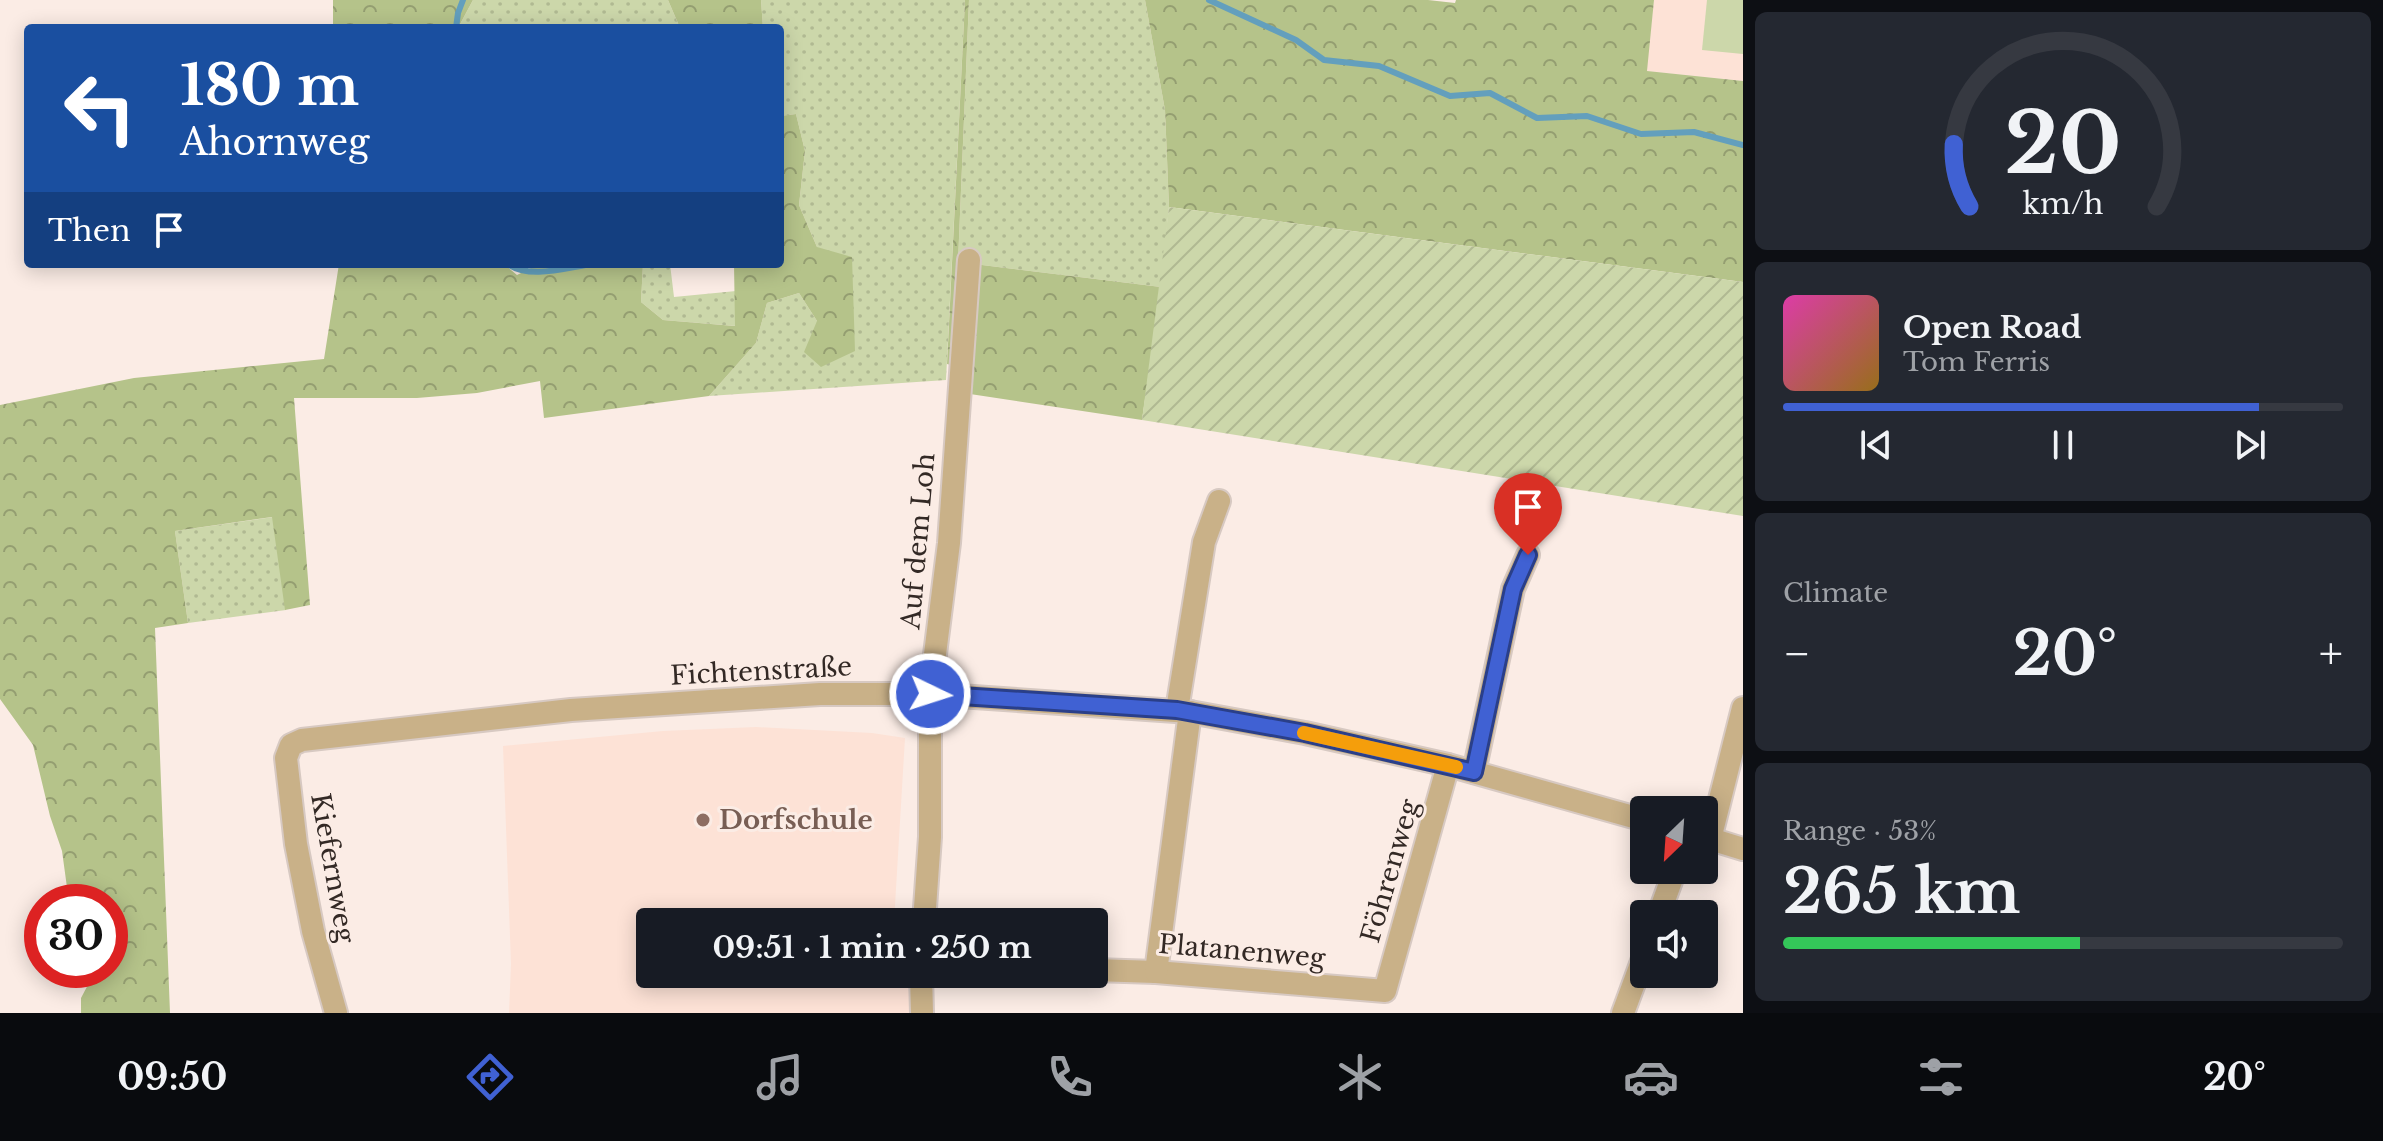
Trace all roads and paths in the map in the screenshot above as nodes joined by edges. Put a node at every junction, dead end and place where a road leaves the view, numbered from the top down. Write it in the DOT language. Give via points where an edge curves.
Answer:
graph roads {
  1 [pos="969,260"];
  2 [pos="1219,501"];
  3 [pos="1528,555"];
  4 [pos="930,694"];
  5 [pos="1743,708"];
  6 [pos="1184,711"];
  7 [pos="302,740"];
  8 [pos="1448,765"];
  9 [pos="1474,772"];
  10 [pos="1718,798"];
  11 [pos="1630,816"];
  12 [pos="1718,841"];
  13 [pos="1743,849"];
  14 [pos="925,908"];
  15 [pos="1108,970"];
  16 [pos="1156,972"];
  17 [pos="921,988"];
  18 [pos="1632,988"];
  19 [pos="1385,991"];
  20 [pos="336,1013"];
  21 [pos="922,1013"];
  22 [pos="1623,1013"];
  1 -- 4 [label="street, Auf dem Loh" via="949,543"];
  2 -- 6 [label="street" via="1204,542"];
  3 -- 9 [label="street" via="1513,589"];
  4 -- 6 [label="street, Fichtenstraße"];
  4 -- 7 [label="street, Fichtenstraße" via="820,694 571,710"];
  4 -- 14 [label="street, Auf dem Loh"];
  5 -- 10 [label="street"];
  6 -- 8 [label="street, Fichtenstraße"];
  6 -- 16 [label="street"];
  7 -- 20 [label="street, Kiefernweg" via="291,745 286,758 296,844"];
  8 -- 9 [label="street, Fichtenstraße"];
  8 -- 19 [label="street, Föhrenweg"];
  9 -- 11 [label="street, Fichtenstraße"];
  12 -- 13 [label="street"];
  15 -- 16 [label="street, Platanenweg"];
  16 -- 19 [label="street, Platanenweg"];
  17 -- 21 [label="street"];
  18 -- 22 [label="street"];
}
